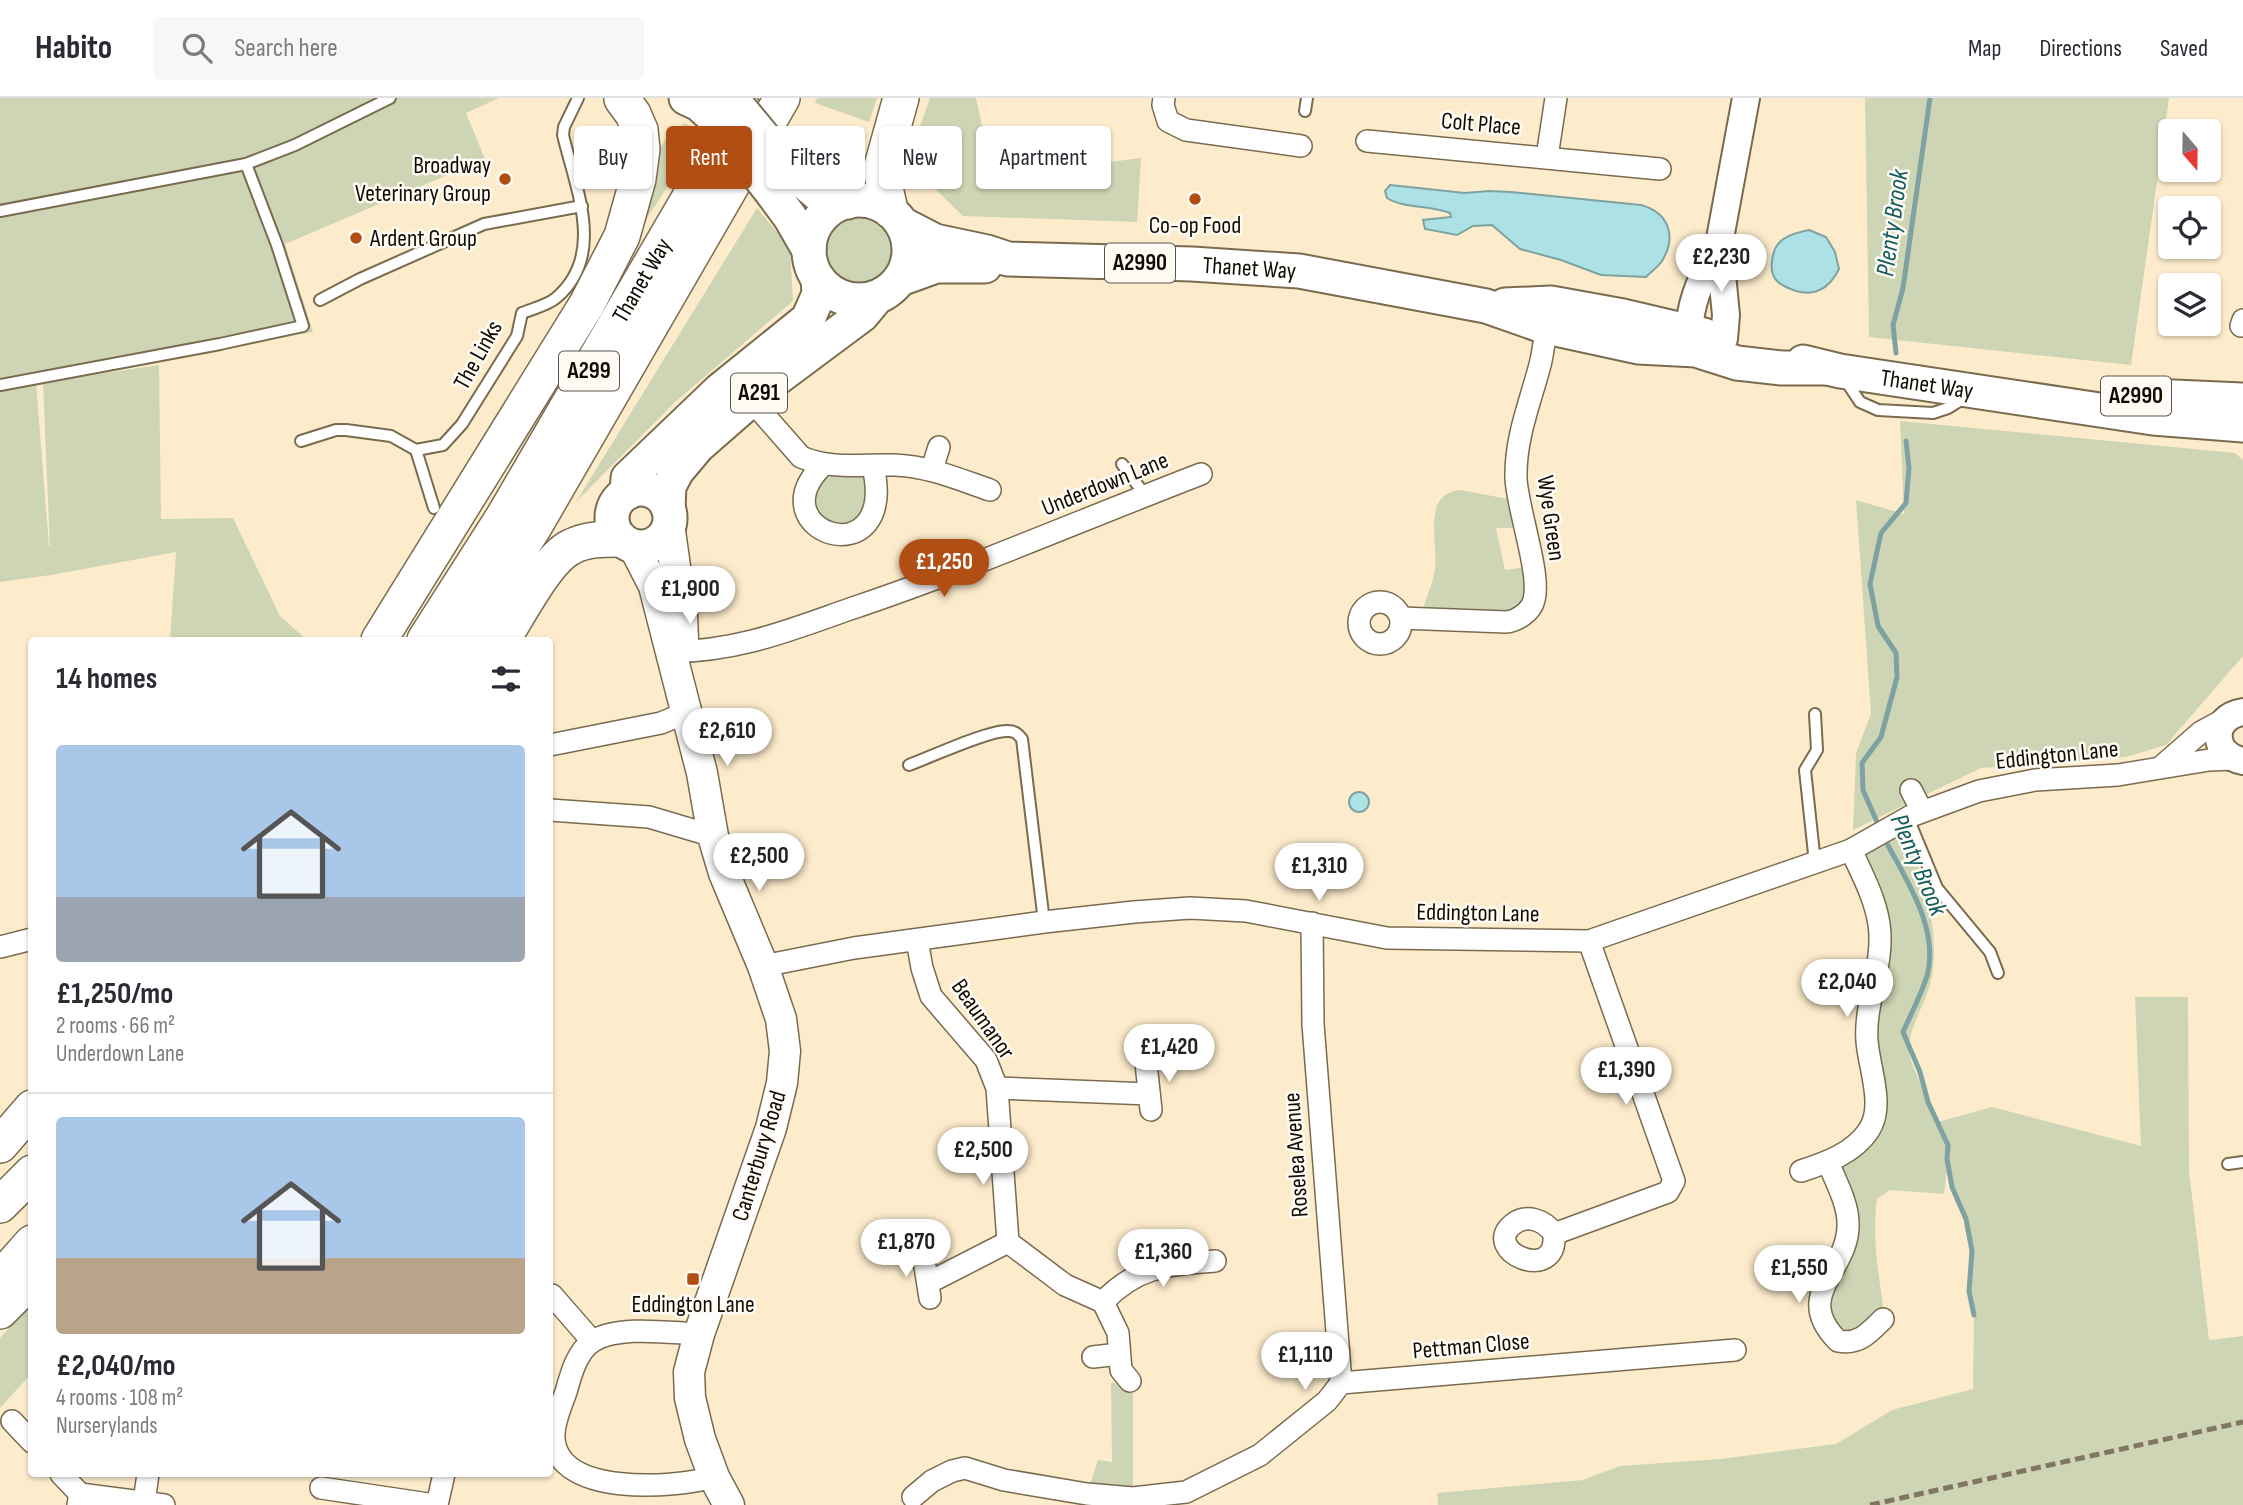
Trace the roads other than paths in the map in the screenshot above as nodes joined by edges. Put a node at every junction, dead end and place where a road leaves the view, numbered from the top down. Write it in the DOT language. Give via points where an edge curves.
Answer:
graph roads {
  1 [pos="390,98"];
  2 [pos="578,98"];
  3 [pos="627,98"];
  4 [pos="748,98"];
  5 [pos="782,98"];
  6 [pos="901,98"];
  7 [pos="1164,98"];
  8 [pos="1307,98"];
  9 [pos="1556,98"];
  10 [pos="1746,98"];
  11 [pos="709,103"];
  12 [pos="1305,111"];
  13 [pos="1367,141"];
  14 [pos="1301,146"];
  15 [pos="1548,157"];
  16 [pos="246,164"];
  17 [pos="766,165"];
  18 [pos="1660,169"];
  19 [pos="784,189"];
  20 [pos="802,189"];
  21 [pos="848,202"];
  22 [pos="582,206"];
  23 [pos="0,211"];
  24 [pos="896,217"];
  25 [pos="1008,259"];
  26 [pos="813,264"];
  27 [pos="889,288"];
  28 [pos="320,300"];
  29 [pos="1549,315"];
  30 [pos="1705,343"];
  31 [pos="0,385"];
  32 [pos="751,400"];
  33 [pos="2241,420"];
  34 [pos="301,441"];
  35 [pos="939,447"];
  36 [pos="416,450"];
  37 [pos="824,464"];
  38 [pos="1122,464"];
  39 [pos="873,466"];
  40 [pos="932,469"];
  41 [pos="1201,474"];
  42 [pos="990,491"];
  43 [pos="628,492"];
  44 [pos="1145,495"];
  45 [pos="434,508"];
  46 [pos="669,516"];
  47 [pos="627,543"];
  48 [pos="407,597"];
  49 [pos="1401,618"];
  50 [pos="381,637"];
  51 [pos="427,637"];
  52 [pos="464,637"];
  53 [pos="504,637"];
  54 [pos="677,652"];
  55 [pos="2243,688"];
  56 [pos="688,712"];
  57 [pos="1815,714"];
  58 [pos="2234,715"];
  59 [pos="553,744"];
  60 [pos="2239,760"];
  61 [pos="909,765"];
  62 [pos="2160,768"];
  63 [pos="1911,790"];
  64 [pos="553,810"];
  65 [pos="1915,814"];
  66 [pos="713,836"];
  67 [pos="1851,850"];
  68 [pos="1815,863"];
  69 [pos="1044,922"];
  70 [pos="1312,923"];
  71 [pos="28,940"];
  72 [pos="917,940"];
  73 [pos="1589,941"];
  74 [pos="0,947"];
  75 [pos="763,967"];
  76 [pos="1998,973"];
  77 [pos="1146,1063"];
  78 [pos="997,1088"];
  79 [pos="28,1112"];
  80 [pos="0,1144"];
  81 [pos="1828,1162"];
  82 [pos="2243,1162"];
  83 [pos="2228,1164"];
  84 [pos="1801,1171"];
  85 [pos="28,1177"];
  86 [pos="0,1205"];
  87 [pos="1554,1234"];
  88 [pos="1008,1242"];
  89 [pos="28,1248"];
  90 [pos="923,1254"];
  91 [pos="1215,1263"];
  92 [pos="0,1279"];
  93 [pos="28,1283"];
  94 [pos="553,1298"];
  95 [pos="1103,1303"];
  96 [pos="0,1311"];
  97 [pos="1883,1319"];
  98 [pos="699,1334"];
  99 [pos="592,1341"];
  100 [pos="1735,1350"];
  101 [pos="1119,1354"];
  102 [pos="1093,1357"];
  103 [pos="1130,1381"];
  104 [pos="1341,1383"];
  105 [pos="12,1421"];
  106 [pos="28,1438"];
  107 [pos="63,1477"];
  108 [pos="148,1477"];
  109 [pos="443,1477"];
  110 [pos="713,1477"];
  111 [pos="321,1488"];
  112 [pos="913,1497"];
  113 [pos="79,1499"];
  114 [pos="153,1504"];
  115 [pos="436,1505"];
  116 [pos="729,1505"];
  1 -- 16 [label="lane"];
  2 -- 22 [label="lane, The Links" via="563,135"];
  3 -- 48 [label="highway, A299" via="642,149 622,236 587,304"];
  4 -- 51 [label="highway, Thanet Way / A299" via="504,516"];
  5 -- 52 [label="highway, Thanet Way / A299" via="536,525"];
  6 -- 24 [label="highway" via="881,170"];
  7 -- 14 [label="street" via="1168,121 1186,130"];
  8 -- 12 [label="lane"];
  9 -- 15 [label="street, Colt Place"];
  10 -- 30 [label="street" via="1719,244 1695,296"];
  11 -- 17 [label="main road, bridge"];
  13 -- 15 [label="street, Colt Place"];
  15 -- 18 [label="street, Colt Place"];
  16 -- 23 [label="lane"];
  16 -- 31 [label="lane" via="303,326"];
  19 -- 26 [label="main road" via="790,217"];
  20 -- 21 [label="main road"];
  21 -- 24 [label="main road" via="877,203"];
  21 -- 26 [label="main road" via="824,214 811,237"];
  22 -- 28 [label="lane" via="484,224"];
  22 -- 36 [label="lane, The Links" via="582,251 575,277 555,299 522,313 517,336 462,424 443,445"];
  24 -- 25 [label="main road, Thanet Way / A2990" via="935,241"];
  24 -- 27 [label="main road" via="908,237 909,252 907,266"];
  25 -- 27 [label="main road, Thanet Way / A2990" via="984,267 936,266"];
  25 -- 29 [label="main road, Thanet Way / A2990" via="1299,271"];
  26 -- 27 [label="main road" via="829,291 844,298 860,300"];
  26 -- 43 [label="main road, A291" via="819,294 808,319 689,419 628,478"];
  27 -- 32 [label="main road, Thanet Way / A291" via="862,315"];
  29 -- 30 [label="main road, Thanet Way / A2990" via="1623,316"];
  29 -- 49 [label="street, Wye Green" via="1541,361 1520,428 1516,478 1532,566 1533,603 1516,620 1506,622"];
  30 -- 33 [label="main road, Thanet Way / A2990" via="1737,363 1832,370 2030,399 2127,396"];
  32 -- 37 [label="street" via="802,457"];
  32 -- 46 [label="main road, Thanet Way / A291" via="686,459 669,486"];
  34 -- 36 [label="lane" via="346,430 391,436"];
  35 -- 40 [label="street"];
  36 -- 45 [label="lane"];
  37 -- 39 [label="street"];
  37 -- 39 [label="street" via="804,504 816,527 832,534 850,533 866,525 875,513"];
  38 -- 44 [label="lane"];
  39 -- 40 [label="street"];
  40 -- 42 [label="street"];
  41 -- 44 [label="street, Underdown Lane"];
  43 -- 46 [label="main road" via="646,490 663,499"];
  43 -- 47 [label="main road, A291" via="612,514 615,531"];
  44 -- 54 [label="street, Underdown Lane" via="1008,552 795,629 756,642"];
  45 -- 48 [label="highway" via="433,532"];
  46 -- 47 [label="main road" via="657,542 650,546"];
  46 -- 54 [label="main road, Canterbury Road" via="682,616"];
  47 -- 53 [label="highway" via="584,542 556,557"];
  47 -- 54 [label="main road, Canterbury Road" via="654,586"];
  48 -- 50 [label="highway, A299"];
  54 -- 56 [label="main road, Canterbury Road"];
  55 -- 58 [label="street"];
  56 -- 59 [label="street" via="661,723"];
  56 -- 66 [label="main road, Canterbury Road"];
  57 -- 68 [label="lane" via="1817,750 1805,770"];
  58 -- 60 [label="street" via="2221,726 2219,741 2222,749"];
  58 -- 62 [label="street" via="2201,732"];
  60 -- 62 [label="street, Eddington Lane"];
  61 -- 69 [label="lane" via="993,733 1017,733 1022,739"];
  62 -- 65 [label="street, Eddington Lane" via="1979,790"];
  63 -- 65 [label="street"];
  64 -- 66 [label="street" via="649,817"];
  65 -- 67 [label="street, Eddington Lane"];
  65 -- 76 [label="lane" via="1937,888 1990,952"];
  66 -- 75 [label="main road, Canterbury Road"];
  67 -- 68 [label="street, Eddington Lane"];
  67 -- 81 [label="street" via="1880,927 1867,1039 1875,1114 1858,1142"];
  68 -- 73 [label="street, Eddington Lane"];
  69 -- 70 [label="street, Eddington Lane" via="1190,908 1246,911"];
  69 -- 72 [label="street, Eddington Lane"];
  70 -- 73 [label="street, Eddington Lane" via="1387,938"];
  70 -- 104 [label="street, Roselea Avenue" via="1312,1024"];
  71 -- 74 [label="street"];
  72 -- 75 [label="street, Eddington Lane"];
  72 -- 78 [label="street, Beaumanor" via="931,996 986,1060"];
  73 -- 87 [label="street" via="1674,1181 1668,1192"];
  75 -- 98 [label="main road, Canterbury Road" via="781,1019 782,1083 771,1128"];
  77 -- 78 [label="street, Beaumanor" via="1150,1102"];
  78 -- 88 [label="street, Beaumanor"];
  79 -- 80 [label="highway"];
  81 -- 84 [label="street"];
  81 -- 97 [label="street" via="1849,1222 1846,1244 1824,1288 1821,1321 1838,1341 1848,1343 1857,1342"];
  82 -- 83 [label="lane"];
  85 -- 86 [label="highway"];
  88 -- 90 [label="street" via="929,1290"];
  88 -- 95 [label="street" via="1065,1285"];
  89 -- 92 [label="highway"];
  91 -- 95 [label="street" via="1142,1272 1120,1284"];
  93 -- 96 [label="highway"];
  94 -- 99 [label="street"];
  95 -- 101 [label="street" via="1118,1333"];
  98 -- 99 [label="street" via="639,1331"];
  98 -- 110 [label="main road, Canterbury Road" via="689,1372 690,1398"];
  99 -- 110 [label="street" via="575,1364 556,1423 553,1436 561,1458 585,1476 624,1483 678,1484"];
  100 -- 104 [label="street, Pettman Close" via="1702,1344"];
  101 -- 102 [label="street"];
  101 -- 103 [label="street" via="1121,1370"];
  104 -- 112 [label="street" via="1327,1401 1260,1455 1186,1492 1133,1498 1087,1494 965,1468 932,1481"];
  105 -- 106 [label="street"];
  107 -- 113 [label="street"];
  108 -- 114 [label="street"];
  109 -- 115 [label="street"];
  110 -- 116 [label="main road, Canterbury Road"];
  111 -- 115 [label="street"];
  113 -- 114 [label="street"];
}
